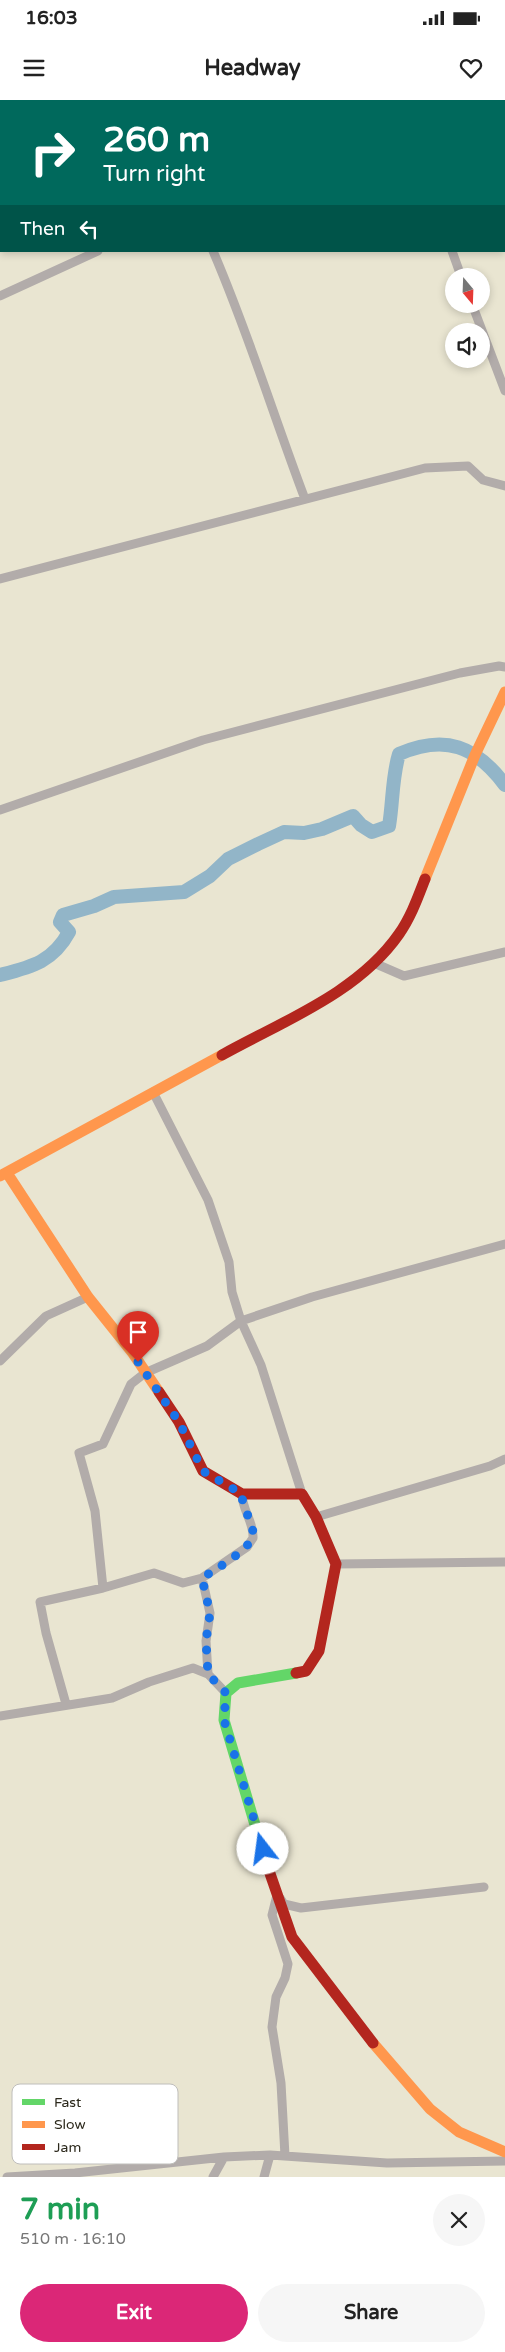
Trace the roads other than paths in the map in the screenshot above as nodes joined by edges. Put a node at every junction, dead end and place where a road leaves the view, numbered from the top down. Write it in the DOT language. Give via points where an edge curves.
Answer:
graph roads {
  1 [pos="96,252"];
  2 [pos="213,252"];
  3 [pos="452,252"];
  4 [pos="458,268"];
  5 [pos="0,296"];
  6 [pos="475,313"];
  7 [pos="505,391"];
  8 [pos="505,486"];
  9 [pos="306,499"];
  10 [pos="0,579"];
  11 [pos="505,667"];
  12 [pos="505,692"];
  13 [pos="0,810"];
  14 [pos="505,952"];
  15 [pos="374,963"];
  16 [pos="154,1092"];
  17 [pos="4,1175"];
  18 [pos="505,1244"];
  19 [pos="88,1297"];
  20 [pos="241,1321"];
  21 [pos="0,1361"];
  22 [pos="145,1373"];
  23 [pos="505,1459"];
  24 [pos="242,1494"];
  25 [pos="302,1494"];
  26 [pos="316,1518"];
  27 [pos="505,1562"];
  28 [pos="336,1564"];
  29 [pos="202,1578"];
  30 [pos="103,1588"];
  31 [pos="208,1674"];
  32 [pos="226,1693"];
  33 [pos="66,1704"];
  34 [pos="0,1716"];
  35 [pos="484,1886"];
  36 [pos="276,1893"];
  37 [pos="505,2152"];
  38 [pos="270,2155"];
  39 [pos="285,2156"];
  40 [pos="224,2157"];
  41 [pos="505,2161"];
  42 [pos="178,2162"];
  43 [pos="165,2164"];
  44 [pos="8,2177"];
  45 [pos="213,2177"];
  46 [pos="264,2177"];
  1 -- 5 [label="street"];
  2 -- 9 [label="street"];
  3 -- 4 [label="street"];
  6 -- 7 [label="street"];
  8 -- 9 [label="street" via="483,480 468,466 448,466 425,468"];
  9 -- 10 [label="street"];
  11 -- 13 [label="street" via="460,673 203,740"];
  12 -- 15 [label="main road" via="475,755 414,907 399,934"];
  14 -- 15 [label="street" via="404,976"];
  15 -- 16 [label="main road" via="339,991"];
  16 -- 17 [label="main road"];
  16 -- 20 [label="street" via="208,1200 229,1262 232,1292"];
  17 -- 19 [label="main road"];
  18 -- 20 [label="street" via="312,1297"];
  19 -- 21 [label="street" via="46,1316"];
  19 -- 22 [label="main road"];
  20 -- 22 [label="street" via="208,1346"];
  20 -- 25 [label="street" via="261,1364"];
  22 -- 24 [label="main road" via="179,1422 203,1471"];
  22 -- 30 [label="street" via="131,1384 103,1444 79,1453 95,1511"];
  23 -- 26 [label="street"];
  24 -- 25 [label="main road"];
  24 -- 29 [label="street" via="253,1538 247,1547"];
  25 -- 26 [label="main road"];
  26 -- 28 [label="main road"];
  27 -- 28 [label="street"];
  28 -- 32 [label="main road" via="319,1651 306,1671 238,1683"];
  29 -- 30 [label="street" via="183,1582 154,1573"];
  29 -- 31 [label="street" via="210,1613 206,1641"];
  30 -- 33 [label="street" via="40,1602"];
  31 -- 32 [label="street"];
  31 -- 33 [label="street" via="193,1668 112,1698"];
  32 -- 36 [label="main road" via="224,1720"];
  33 -- 34 [label="street"];
  35 -- 36 [label="street" via="301,1908 284,1904"];
  36 -- 37 [label="main road" via="292,1937 373,2043 430,2109 459,2132"];
  36 -- 39 [label="street" via="272,1915 288,1964 286,1978 276,1997 272,2027 281,2083"];
  38 -- 39 [label="street"];
  38 -- 40 [label="street"];
  38 -- 46 [label="street"];
  39 -- 41 [label="street" via="386,2163"];
  40 -- 42 [label="street"];
  40 -- 45 [label="street"];
  43 -- 44 [label="street"];
}
